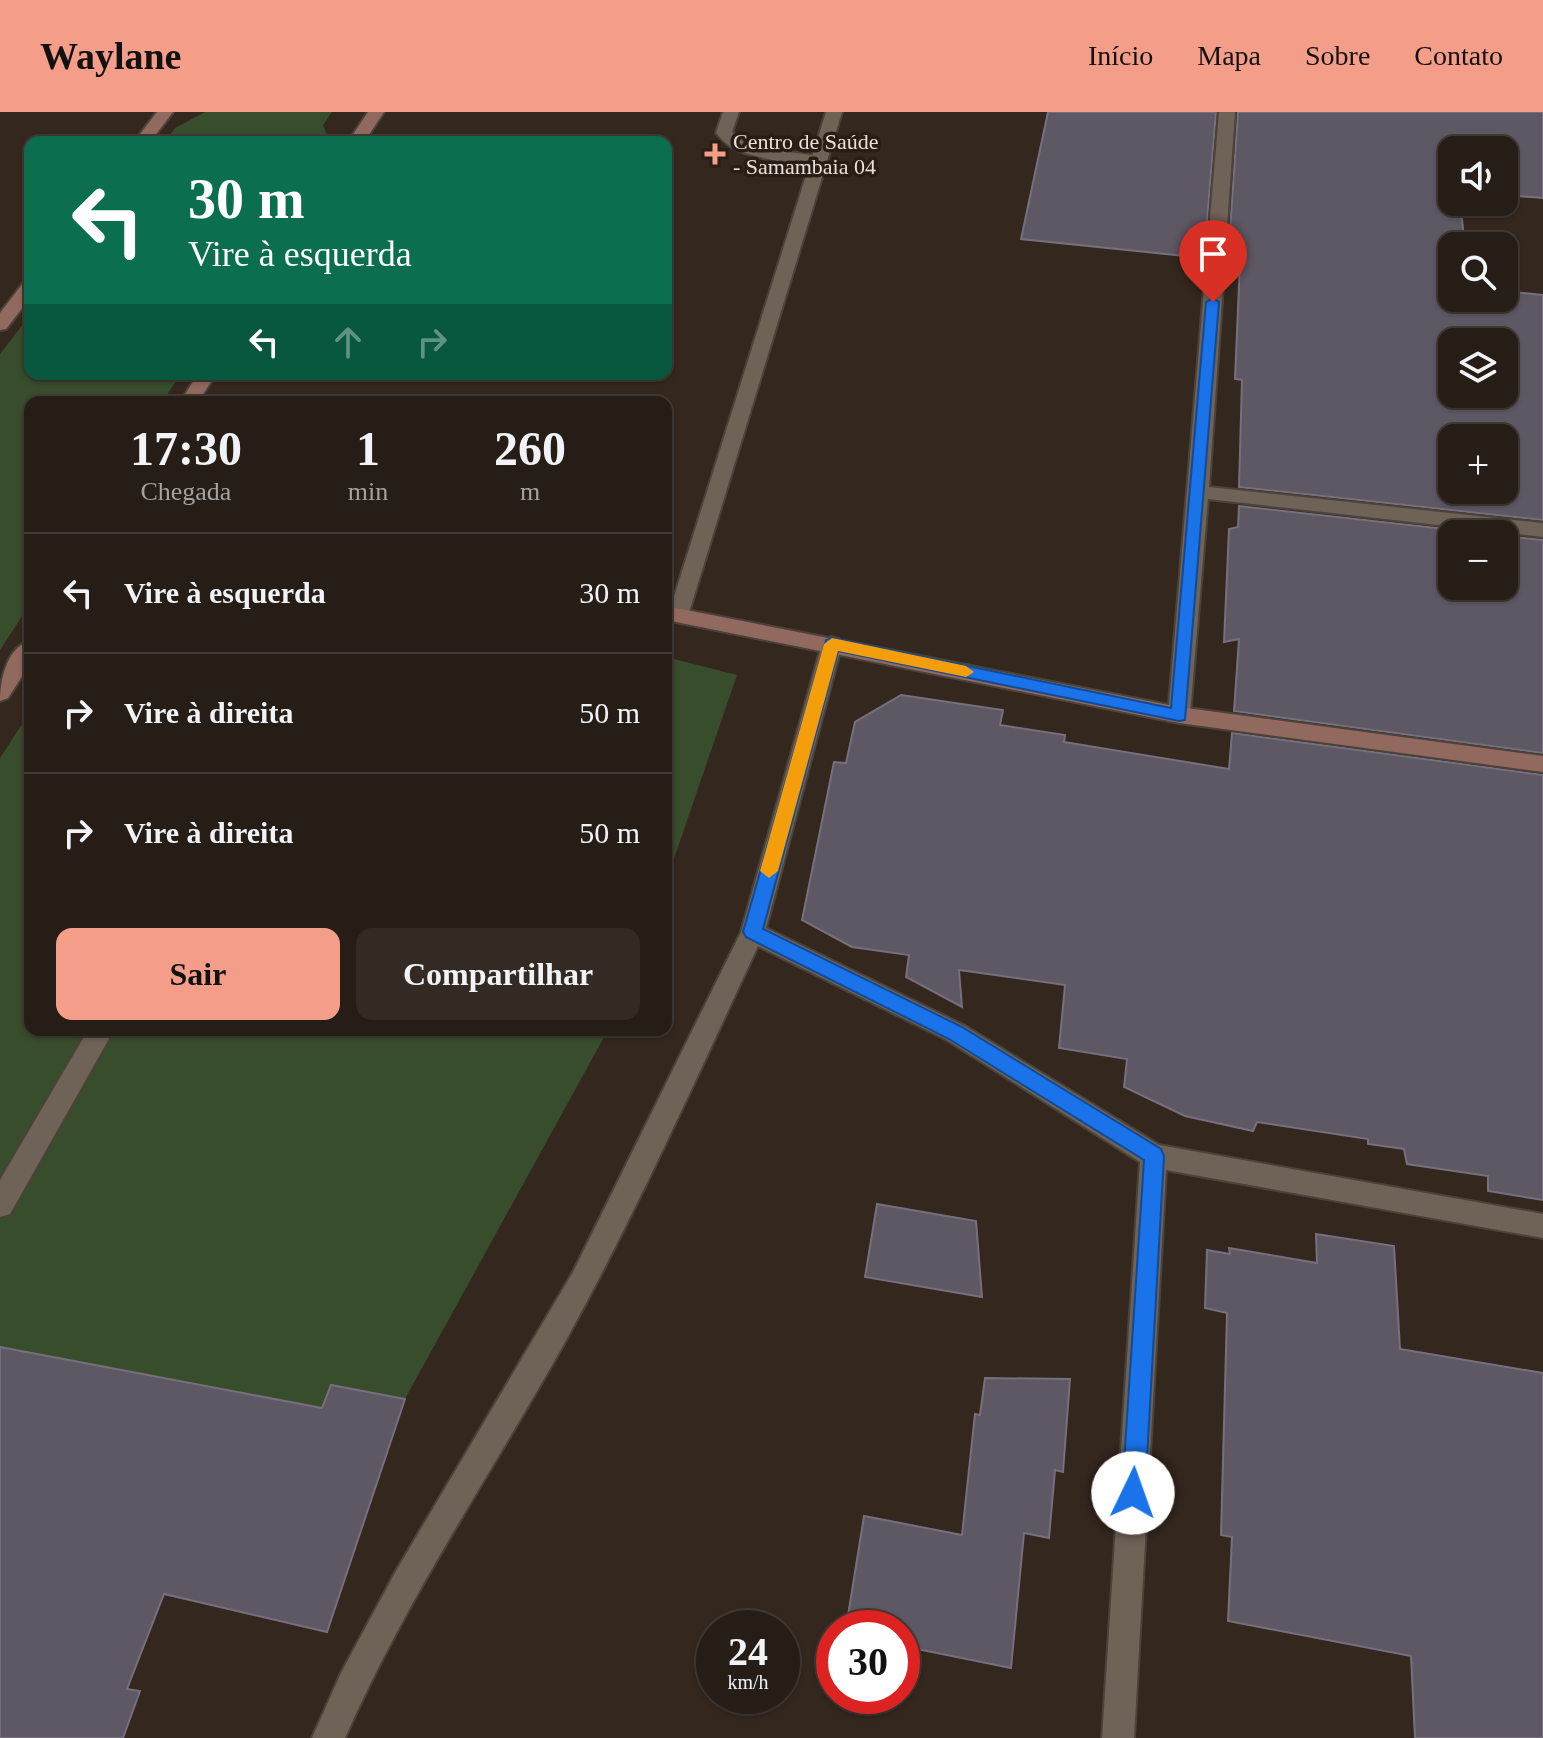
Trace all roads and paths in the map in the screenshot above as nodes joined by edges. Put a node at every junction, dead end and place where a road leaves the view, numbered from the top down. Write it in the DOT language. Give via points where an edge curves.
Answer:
graph roads {
  1 [pos="165,112"];
  2 [pos="376,112"];
  3 [pos="731,112"];
  4 [pos="834,112"];
  5 [pos="1227,112"];
  6 [pos="147,136"];
  7 [pos="360,136"];
  8 [pos="818,161"];
  9 [pos="24,294"];
  10 [pos="0,325"];
  11 [pos="1199,492"];
  12 [pos="1543,530"];
  13 [pos="672,614"];
  14 [pos="832,644"];
  15 [pos="24,657"];
  16 [pos="0,693"];
  17 [pos="1179,715"];
  18 [pos="1543,764"];
  19 [pos="753,932"];
  20 [pos="98,1036"];
  21 [pos="1154,1156"];
  22 [pos="0,1205"];
  23 [pos="1543,1226"];
  24 [pos="328,1738"];
  25 [pos="1118,1738"];
  1 -- 6 [label="street"];
  2 -- 7 [label="street"];
  3 -- 8 [label="street" via="724,133 732,143"];
  4 -- 8 [label="street"];
  5 -- 11 [label="street"];
  8 -- 13 [label="street"];
  9 -- 10 [label="street"];
  11 -- 12 [label="street"];
  11 -- 17 [label="street"];
  13 -- 14 [label="street"];
  14 -- 17 [label="street"];
  14 -- 19 [label="street"];
  15 -- 16 [label="street"];
  17 -- 18 [label="street"];
  19 -- 21 [label="street" via="956,1033"];
  19 -- 24 [label="street" via="557,1329 418,1563"];
  20 -- 22 [label="street"];
  21 -- 23 [label="street"];
  21 -- 25 [label="street"];
}
